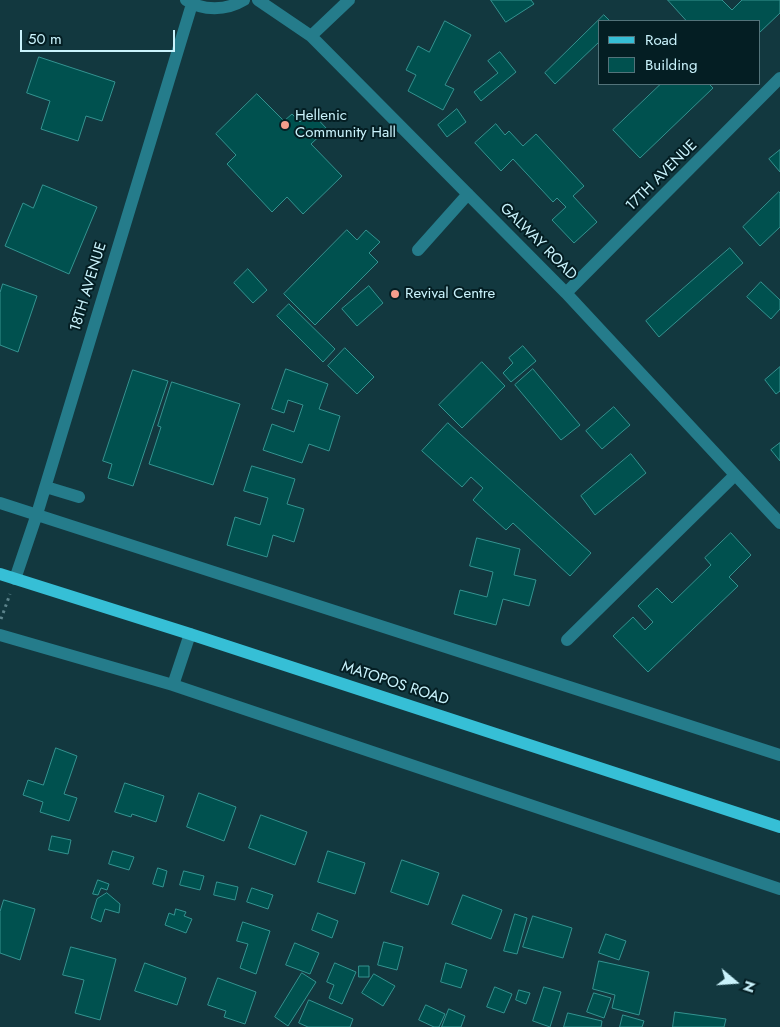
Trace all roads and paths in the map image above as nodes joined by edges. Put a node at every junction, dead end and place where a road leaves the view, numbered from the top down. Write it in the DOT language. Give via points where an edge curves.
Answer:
graph roads {
  1 [pos="244,0"];
  2 [pos="258,0"];
  3 [pos="349,0"];
  4 [pos="189,2"];
  5 [pos="310,36"];
  6 [pos="780,78"];
  7 [pos="780,82"];
  8 [pos="468,194"];
  9 [pos="418,250"];
  10 [pos="566,293"];
  11 [pos="736,475"];
  12 [pos="46,487"];
  13 [pos="79,497"];
  14 [pos="0,502"];
  15 [pos="37,514"];
  16 [pos="780,523"];
  17 [pos="0,574"];
  18 [pos="14,579"];
  19 [pos="0,623"];
  20 [pos="190,634"];
  21 [pos="0,635"];
  22 [pos="567,640"];
  23 [pos="173,686"];
  24 [pos="780,755"];
  25 [pos="780,826"];
  26 [pos="780,889"];
  1 -- 4 [label="street" via="223,8 208,8"];
  2 -- 5 [label="street, GALWAY ROAD"];
  3 -- 5 [label="street"];
  4 -- 12 [label="street, 18TH AVENUE"];
  5 -- 8 [label="street, GALWAY ROAD"];
  6 -- 10 [label="street"];
  7 -- 10 [label="street, 17TH AVENUE"];
  8 -- 9 [label="street"];
  8 -- 10 [label="street, GALWAY ROAD"];
  10 -- 11 [label="street, GALWAY ROAD"];
  11 -- 16 [label="street, GALWAY ROAD"];
  11 -- 22 [label="street"];
  12 -- 13 [label="street"];
  12 -- 15 [label="street, 18TH AVENUE"];
  14 -- 15 [label="street"];
  15 -- 18 [label="street, 18TH AVENUE"];
  15 -- 24 [label="street"];
  17 -- 18 [label="main road, MATOPOS ROAD"];
  18 -- 19 [label="path"];
  18 -- 20 [label="main road, MATOPOS ROAD"];
  20 -- 23 [label="street"];
  20 -- 25 [label="main road, MATOPOS ROAD"];
  21 -- 23 [label="street"];
  23 -- 26 [label="street"];
}
